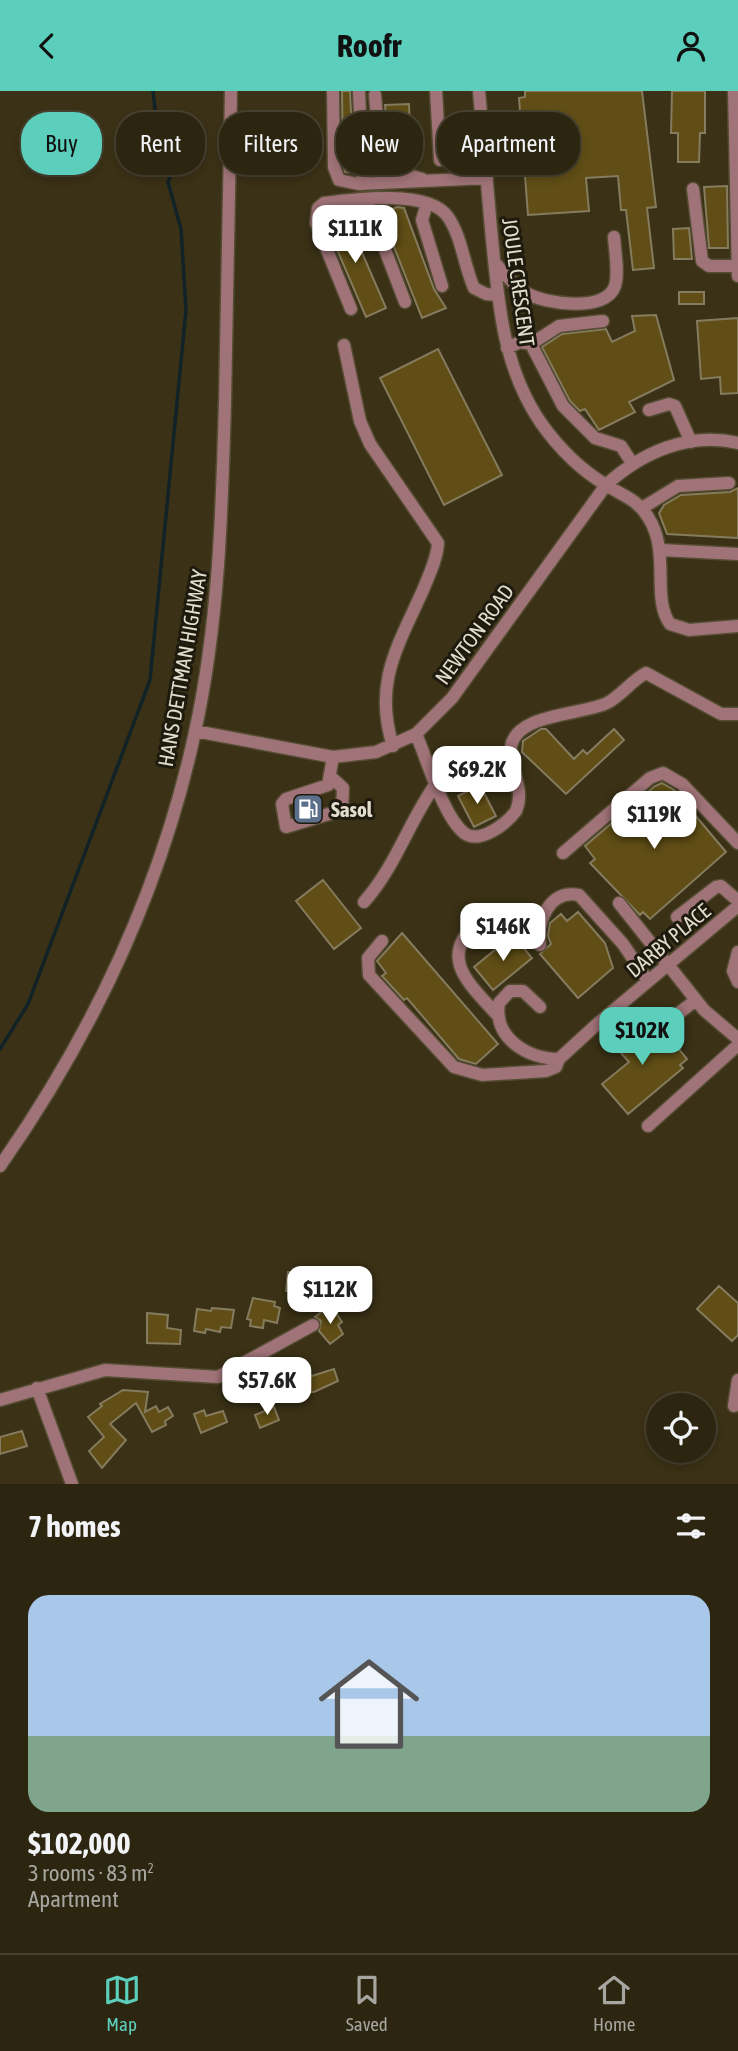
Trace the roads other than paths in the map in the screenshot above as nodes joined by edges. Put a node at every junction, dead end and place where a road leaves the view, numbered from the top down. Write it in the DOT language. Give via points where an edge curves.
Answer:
graph roads {
  1 [pos="230,91"];
  2 [pos="333,91"];
  3 [pos="359,91"];
  4 [pos="436,91"];
  5 [pos="479,91"];
  6 [pos="734,91"];
  7 [pos="375,95"];
  8 [pos="437,112"];
  9 [pos="487,178"];
  10 [pos="425,180"];
  11 [pos="363,184"];
  12 [pos="693,189"];
  13 [pos="366,200"];
  14 [pos="428,203"];
  15 [pos="614,237"];
  16 [pos="737,245"];
  17 [pos="495,263"];
  18 [pos="737,271"];
  19 [pos="442,286"];
  20 [pos="498,295"];
  21 [pos="405,302"];
  22 [pos="351,309"];
  23 [pos="603,321"];
  24 [pos="531,344"];
  25 [pos="345,345"];
  26 [pos="506,348"];
  27 [pos="649,410"];
  28 [pos="691,442"];
  29 [pos="738,443"];
  30 [pos="632,463"];
  31 [pos="729,483"];
  32 [pos="606,485"];
  33 [pos="642,508"];
  34 [pos="661,550"];
  35 [pos="738,554"];
  36 [pos="738,627"];
  37 [pos="738,716"];
  38 [pos="195,731"];
  39 [pos="416,734"];
  40 [pos="393,745"];
  41 [pos="333,757"];
  42 [pos="332,778"];
  43 [pos="437,782"];
  44 [pos="738,843"];
  45 [pos="563,853"];
  46 [pos="364,902"];
  47 [pos="619,903"];
  48 [pos="738,904"];
  49 [pos="677,917"];
  50 [pos="477,923"];
  51 [pos="382,941"];
  52 [pos="540,944"];
  53 [pos="738,952"];
  54 [pos="667,966"];
  55 [pos="648,981"];
  56 [pos="738,982"];
  57 [pos="696,1000"];
  58 [pos="540,1007"];
  59 [pos="499,1017"];
  60 [pos="658,1029"];
  61 [pos="738,1042"];
  62 [pos="559,1059"];
  63 [pos="648,1126"];
  64 [pos="0,1166"];
  65 [pos="313,1325"];
  66 [pos="738,1380"];
  67 [pos="37,1388"];
  68 [pos="0,1401"];
  69 [pos="734,1406"];
  70 [pos="72,1484"];
  1 -- 38 [label="street, HANS DETTMAN HIGHWAY" via="221,532 214,614"];
  2 -- 11 [label="street" via="335,176"];
  3 -- 11 [label="street"];
  4 -- 8 [label="street"];
  5 -- 9 [label="street, JOULE CRESCENT"];
  6 -- 16 [label="street"];
  7 -- 10 [label="street" via="381,163"];
  9 -- 10 [label="street"];
  9 -- 17 [label="street, JOULE CRESCENT"];
  10 -- 11 [label="street"];
  12 -- 18 [label="street" via="702,261"];
  13 -- 14 [label="street"];
  13 -- 21 [label="street"];
  13 -- 22 [label="street" via="324,203 316,214"];
  14 -- 19 [label="street" via="422,221"];
  14 -- 20 [label="street" via="442,209 449,219 474,288"];
  15 -- 17 [label="street" via="614,287 610,295 594,303 533,297"];
  16 -- 18 [label="street"];
  17 -- 20 [label="street, JOULE CRESCENT"];
  20 -- 26 [label="street, JOULE CRESCENT"];
  23 -- 24 [label="street" via="559,326"];
  24 -- 26 [label="street" via="520,342"];
  24 -- 30 [label="street" via="564,406 595,439 621,446"];
  25 -- 40 [label="street" via="360,421 370,444 438,543 387,679 384,707"];
  26 -- 32 [label="street, JOULE CRESCENT" via="515,376 541,423 573,460"];
  27 -- 28 [label="street" via="675,406"];
  28 -- 29 [label="street, NEWTON ROAD"];
  28 -- 30 [label="street, NEWTON ROAD"];
  30 -- 32 [label="street, NEWTON ROAD"];
  31 -- 33 [label="street" via="678,486"];
  32 -- 33 [label="street, JOULE CRESCENT"];
  32 -- 39 [label="street, NEWTON ROAD" via="452,698"];
  33 -- 34 [label="street"];
  34 -- 35 [label="street"];
  34 -- 36 [label="street" via="662,607 670,624 689,630"];
  37 -- 43 [label="street" via="721,714 646,673 597,708 536,722 517,736 511,747 520,788 516,811 492,832 478,836 464,832"];
  38 -- 41 [label="street, NEWTON ROAD"];
  38 -- 64 [label="street, HANS DETTMAN HIGHWAY" via="167,836 129,939 72,1054"];
  39 -- 40 [label="street, NEWTON ROAD"];
  39 -- 43 [label="street"];
  40 -- 41 [label="street, NEWTON ROAD" via="376,752"];
  41 -- 42 [label="street"];
  42 -- 42 [label="street" via="343,789 342,810 286,827 284,801 323,788"];
  43 -- 46 [label="street" via="411,822 386,877"];
  44 -- 45 [label="street" via="682,784 663,773 650,778"];
  47 -- 54 [label="street"];
  48 -- 49 [label="street" via="721,886 716,887"];
  48 -- 54 [label="street, DARBY PLACE"];
  50 -- 59 [label="street" via="460,940 458,960 470,983"];
  51 -- 62 [label="street, DARBY PLACE" via="368,958 369,975 454,1067 482,1075 546,1071"];
  52 -- 55 [label="street" via="538,926 545,910 564,896 579,895 615,934"];
  53 -- 56 [label="street" via="733,971"];
  54 -- 55 [label="street, DARBY PLACE"];
  54 -- 57 [label="street"];
  55 -- 62 [label="street, DARBY PLACE"];
  57 -- 60 [label="street"];
  57 -- 61 [label="street"];
  58 -- 59 [label="street" via="523,991 510,991 499,1003"];
  59 -- 62 [label="street" via="523,1052"];
  61 -- 63 [label="street"];
  65 -- 67 [label="street" via="219,1377 105,1370"];
  66 -- 69 [label="street"];
  67 -- 68 [label="street"];
  67 -- 70 [label="street"];
}
